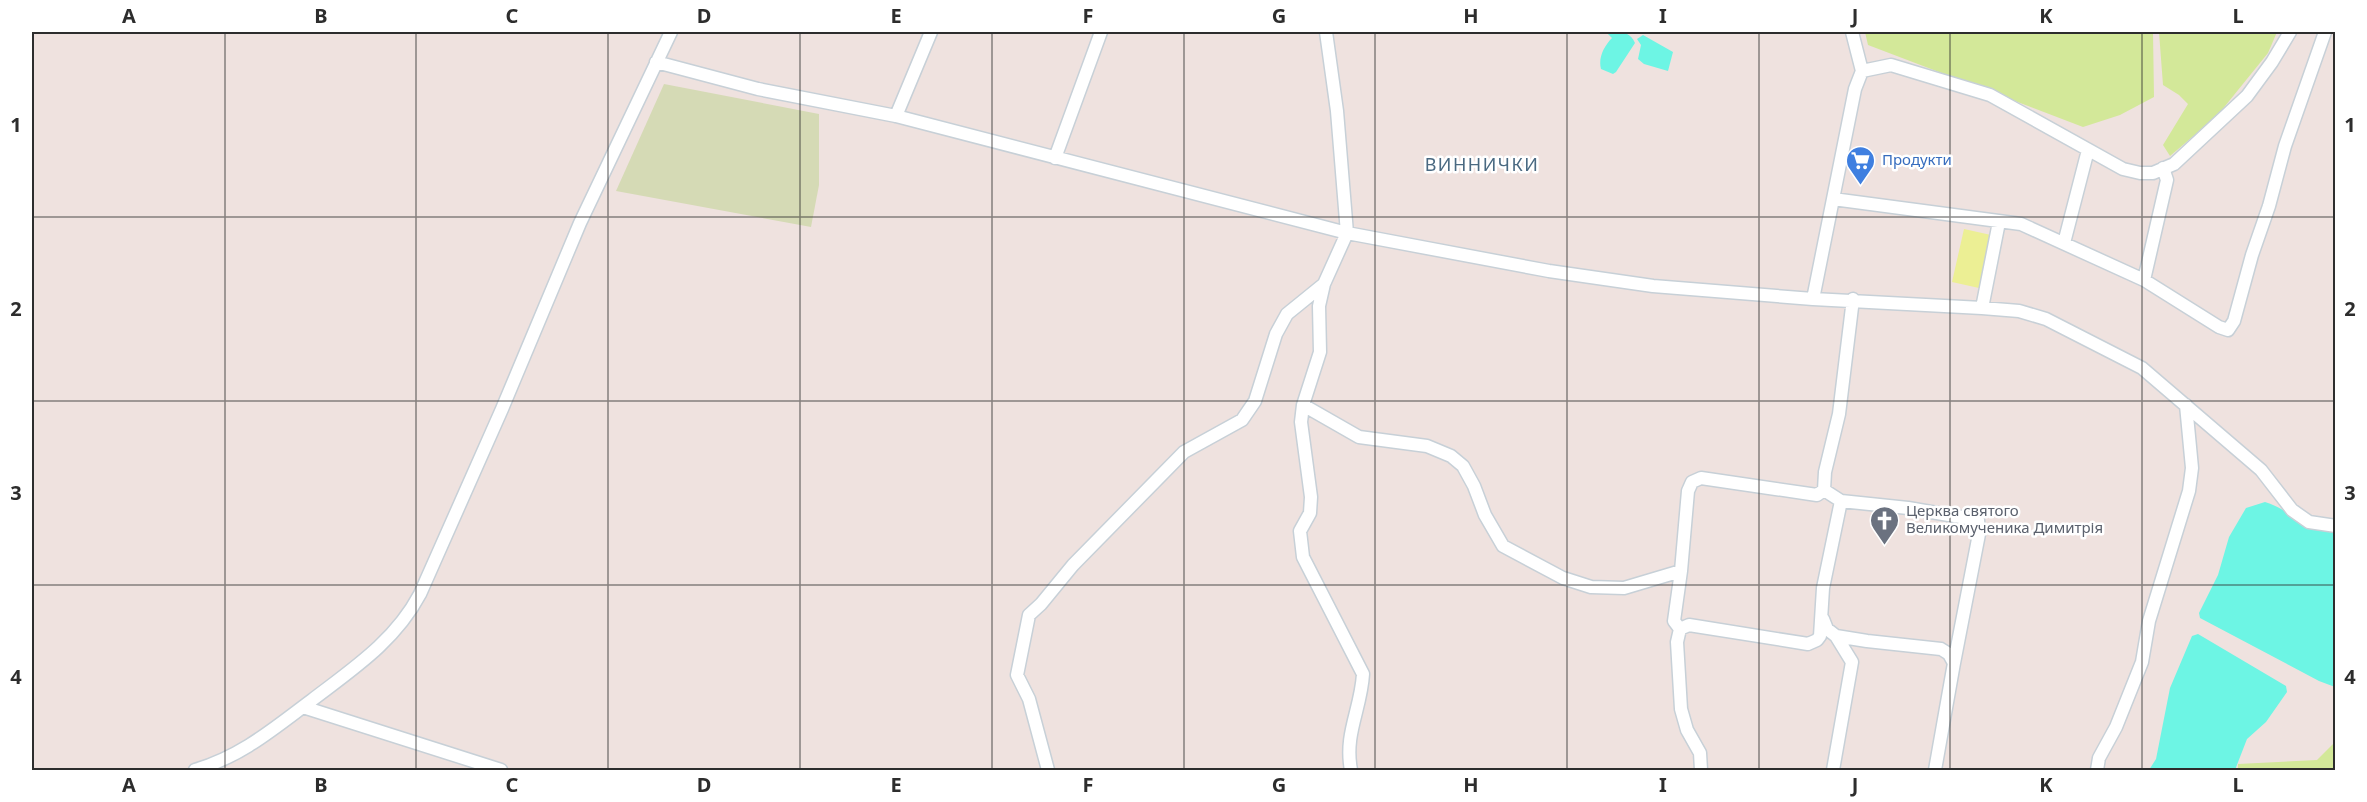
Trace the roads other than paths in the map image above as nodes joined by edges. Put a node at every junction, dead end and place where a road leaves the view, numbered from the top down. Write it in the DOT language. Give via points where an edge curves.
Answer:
graph roads {
  1 [pos="671,32"];
  2 [pos="931,32"];
  3 [pos="1101,32"];
  4 [pos="1326,32"];
  5 [pos="1852,32"];
  6 [pos="2290,32"];
  7 [pos="2325,32"];
  8 [pos="656,62"];
  9 [pos="1862,71"];
  10 [pos="896,116"];
  11 [pos="2088,150"];
  12 [pos="1055,158"];
  13 [pos="2163,168"];
  14 [pos="1833,199"];
  15 [pos="1999,222"];
  16 [pos="1347,233"];
  17 [pos="2064,243"];
  18 [pos="2144,280"];
  19 [pos="1324,284"];
  20 [pos="1813,299"];
  21 [pos="1853,299"];
  22 [pos="1982,308"];
  23 [pos="1303,405"];
  24 [pos="2186,405"];
  25 [pos="1824,490"];
  26 [pos="1841,501"];
  27 [pos="2336,525"];
  28 [pos="1682,571"];
  29 [pos="1823,615"];
  30 [pos="1680,629"];
  31 [pos="1836,636"];
  32 [pos="1954,663"];
  33 [pos="303,706"];
  34 [pos="195,771"];
  35 [pos="501,771"];
  36 [pos="1048,771"];
  37 [pos="1351,771"];
  38 [pos="1701,771"];
  39 [pos="1833,771"];
  40 [pos="1935,771"];
  41 [pos="2097,771"];
  1 -- 8 [label="street"];
  2 -- 10 [label="street"];
  3 -- 12 [label="street"];
  4 -- 16 [label="street"];
  5 -- 9 [label="street"];
  6 -- 13 [label="street" via="2247,96 2174,164"];
  7 -- 18 [label="street" via="2228,330"];
  8 -- 10 [label="street" via="758,89"];
  8 -- 33 [label="street" via="579,223 502,409 408,616 376,651"];
  9 -- 11 [label="street" via="1890,65 1990,95"];
  9 -- 14 [label="street"];
  10 -- 12 [label="street"];
  11 -- 13 [label="street" via="2123,169 2153,173"];
  11 -- 17 [label="street"];
  12 -- 16 [label="street"];
  13 -- 18 [label="street" via="2167,180"];
  14 -- 15 [label="street"];
  14 -- 20 [label="street"];
  15 -- 17 [label="street" via="2021,224"];
  15 -- 22 [label="street"];
  16 -- 19 [label="street"];
  16 -- 20 [label="street" via="1653,286"];
  17 -- 18 [label="street"];
  19 -- 23 [label="street" via="1319,306 1320,352"];
  19 -- 36 [label="street" via="1287,314 1276,334 1255,402 1242,420 1184,452 1029,615 1017,675 1029,699"];
  20 -- 21 [label="street"];
  21 -- 22 [label="street"];
  21 -- 25 [label="street" via="1839,414"];
  22 -- 24 [label="street" via="2019,311 2046,319 2142,368"];
  23 -- 28 [label="street" via="1359,437 1427,446 1451,456 1474,486 1503,546 1563,578 1591,587 1624,588"];
  23 -- 37 [label="street" via="1302,443 1311,497 1310,513 1300,531 1303,557 1363,674 1349,739"];
  24 -- 27 [label="street" via="2261,470 2292,510 2309,522"];
  24 -- 41 [label="street" via="2192,468 2189,491 2149,621 2142,662 2099,758"];
  25 -- 26 [label="street"];
  25 -- 28 [label="street" via="1817,495 1701,478 1692,482"];
  26 -- 29 [label="street" via="1823,588"];
  26 -- 32 [label="street" via="1978,520"];
  28 -- 30 [label="street" via="1674,621"];
  29 -- 30 [label="street" via="1820,636 1808,644 1689,625"];
  29 -- 31 [label="street" via="1827,629"];
  30 -- 38 [label="street" via="1677,642 1682,709 1687,730 1700,753"];
  31 -- 32 [label="street" via="1941,649"];
  31 -- 39 [label="street" via="1852,663"];
  32 -- 40 [label="street"];
  33 -- 34 [label="street" via="251,747"];
  33 -- 35 [label="street"];
}
